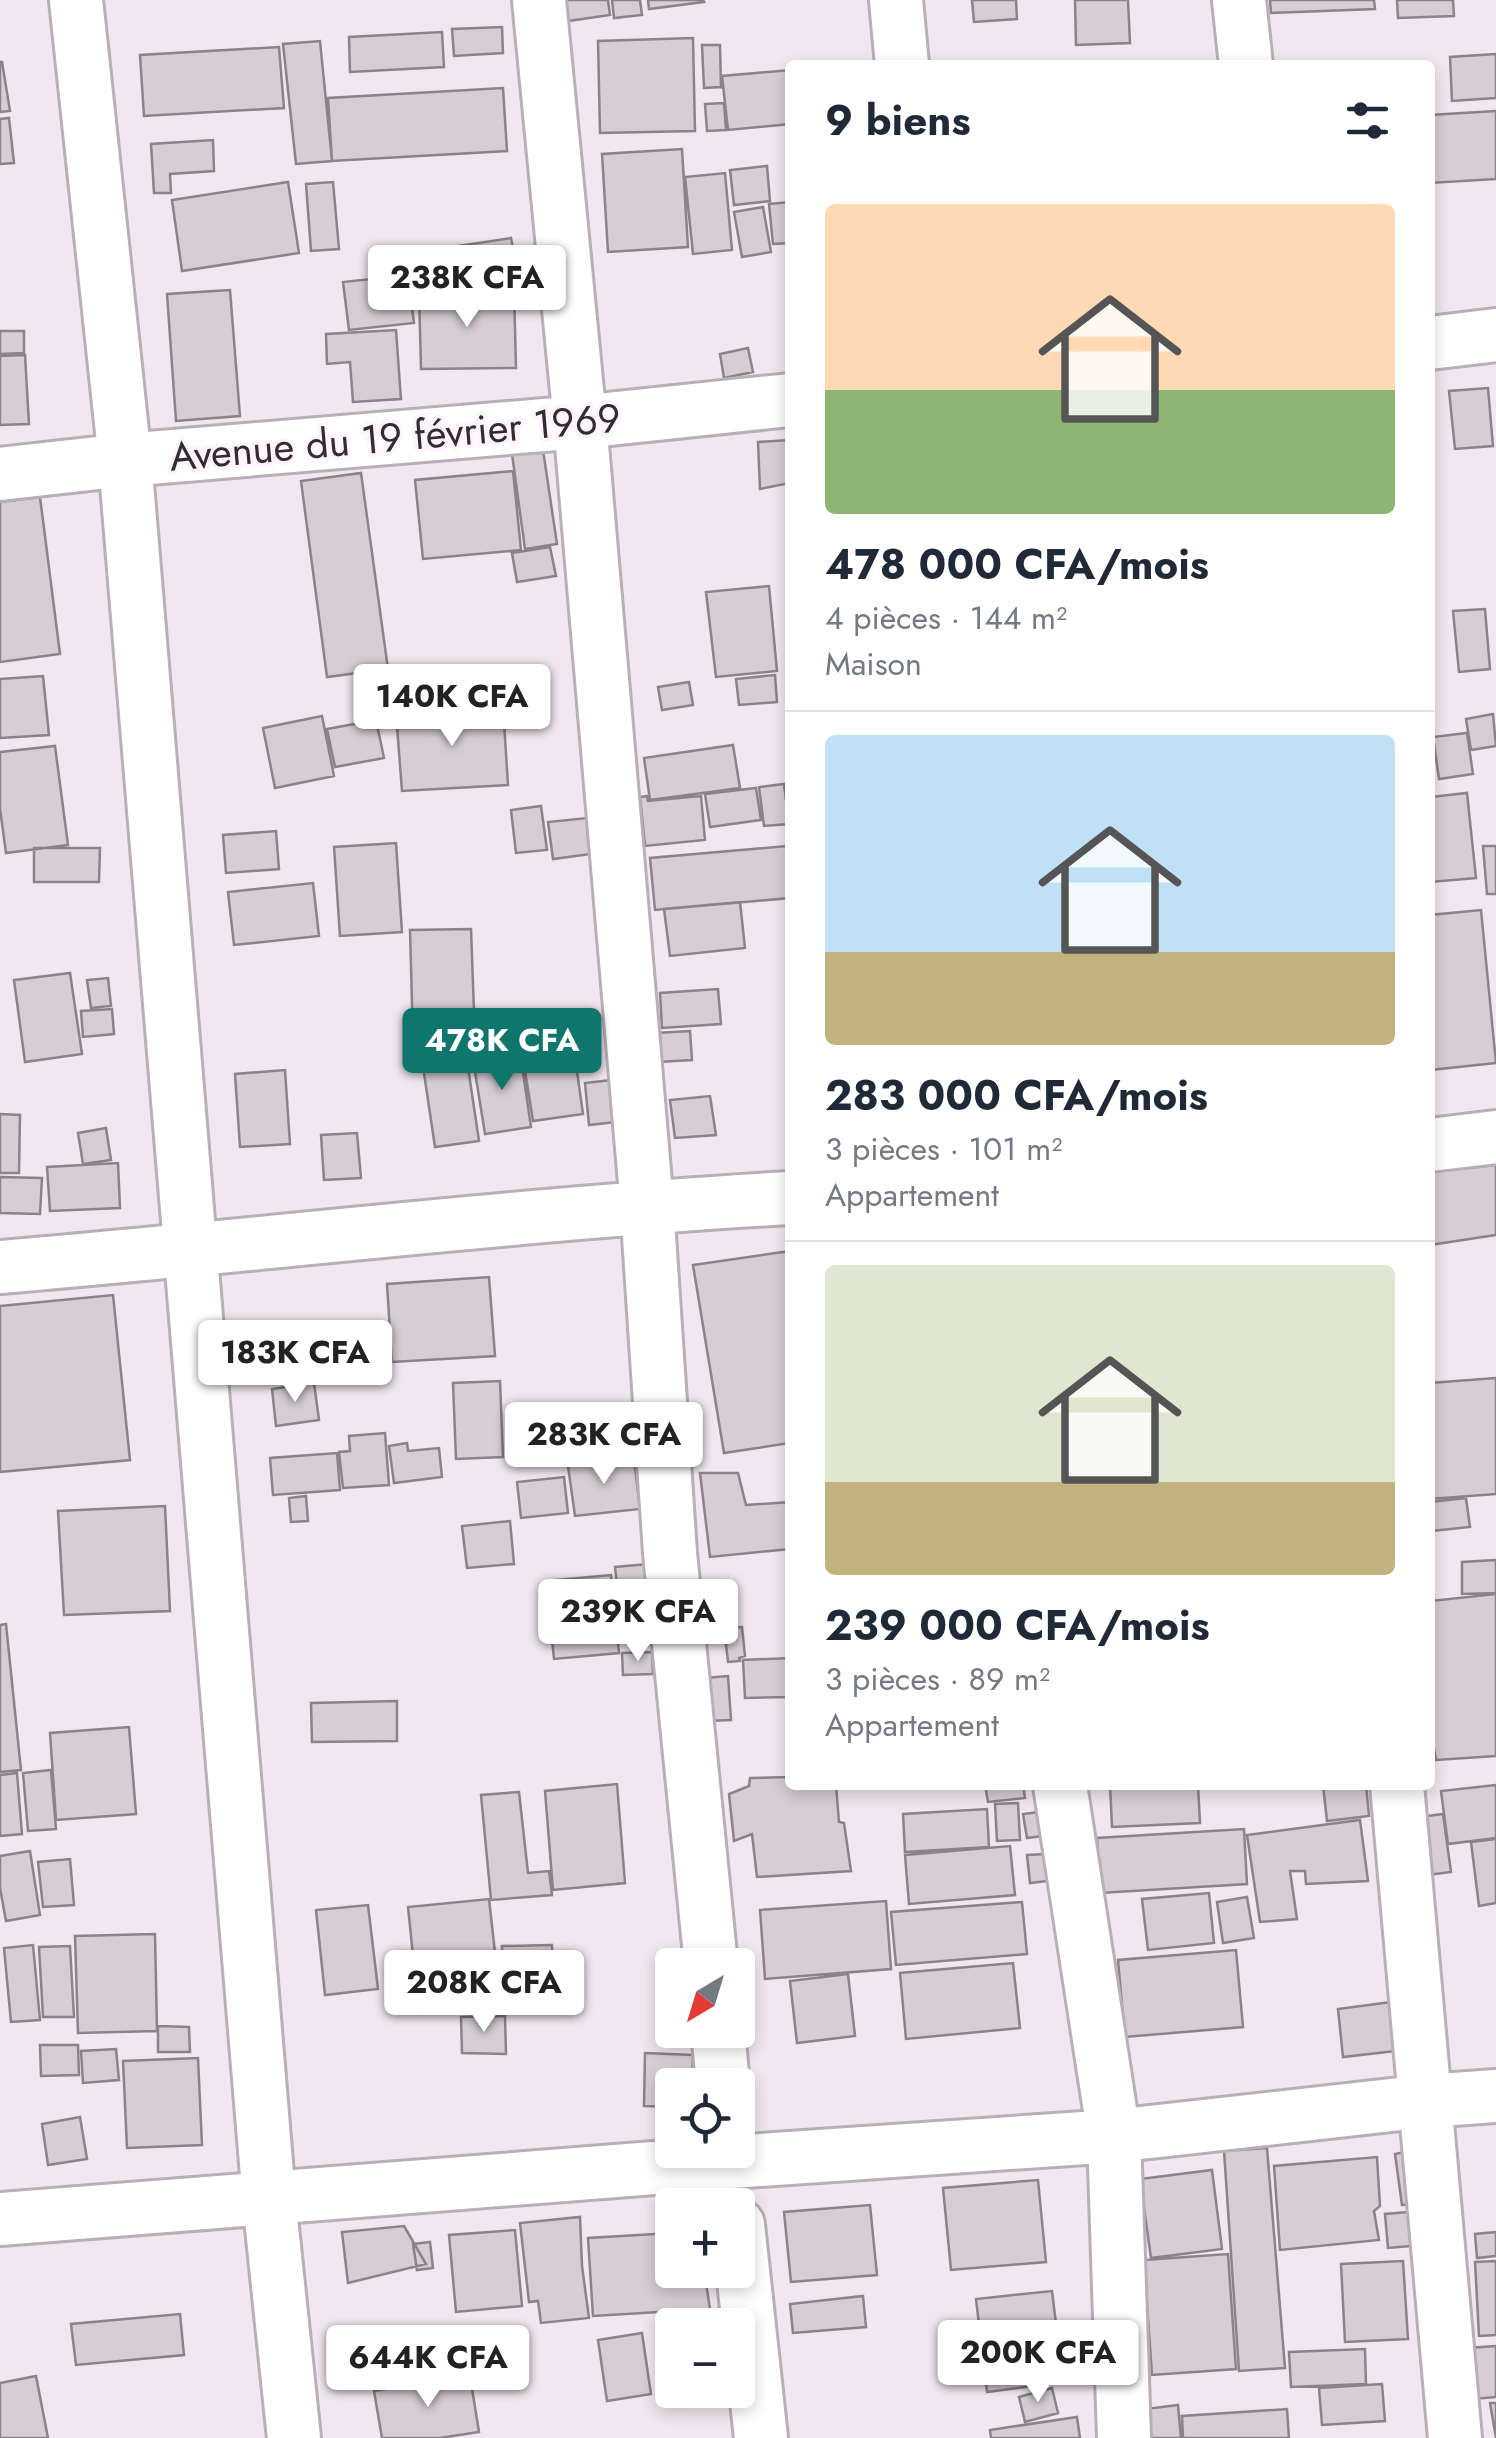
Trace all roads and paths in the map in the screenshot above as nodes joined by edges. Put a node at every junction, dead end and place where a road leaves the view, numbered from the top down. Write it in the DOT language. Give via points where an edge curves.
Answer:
graph roads {
  1 [pos="76,0"];
  2 [pos="540,0"];
  3 [pos="896,0"];
  4 [pos="1239,0"];
  5 [pos="902,60"];
  6 [pos="1245,60"];
  7 [pos="1496,335"];
  8 [pos="1435,342"];
  9 [pos="785,401"];
  10 [pos="580,422"];
  11 [pos="125,460"];
  12 [pos="0,474"];
  13 [pos="1496,1137"];
  14 [pos="1435,1143"];
  15 [pos="785,1198"];
  16 [pos="647,1206"];
  17 [pos="190,1251"];
  18 [pos="0,1267"];
  19 [pos="1061,1790"];
  20 [pos="1397,1790"];
  21 [pos="709,1948"];
  22 [pos="1496,2096"];
  23 [pos="1427,2101"];
  24 [pos="1114,2136"];
  25 [pos="732,2172"];
  26 [pos="270,2199"];
  27 [pos="0,2218"];
  28 [pos="745,2288"];
  29 [pos="294,2438"];
  30 [pos="761,2438"];
  31 [pos="1124,2438"];
  32 [pos="1456,2438"];
  1 -- 11 [label="street"];
  2 -- 10 [label="street"];
  3 -- 5 [label="street"];
  4 -- 6 [label="street"];
  7 -- 8 [label="street"];
  9 -- 10 [label="street, Avenue du 19 février 1969"];
  10 -- 11 [label="street, Avenue du 19 février 1969"];
  10 -- 16 [label="street"];
  11 -- 12 [label="street, Avenue du 19 février 1969"];
  11 -- 17 [label="street"];
  13 -- 14 [label="street"];
  15 -- 16 [label="street"];
  16 -- 17 [label="street"];
  16 -- 21 [label="street" via="670,1553"];
  17 -- 18 [label="street"];
  17 -- 26 [label="street"];
  19 -- 24 [label="street"];
  20 -- 23 [label="street"];
  22 -- 23 [label="street"];
  23 -- 24 [label="street"];
  23 -- 32 [label="street"];
  24 -- 25 [label="street"];
  24 -- 31 [label="street"];
  25 -- 26 [label="street"];
  26 -- 27 [label="street"];
  26 -- 29 [label="street"];
  28 -- 30 [label="street"];
}
